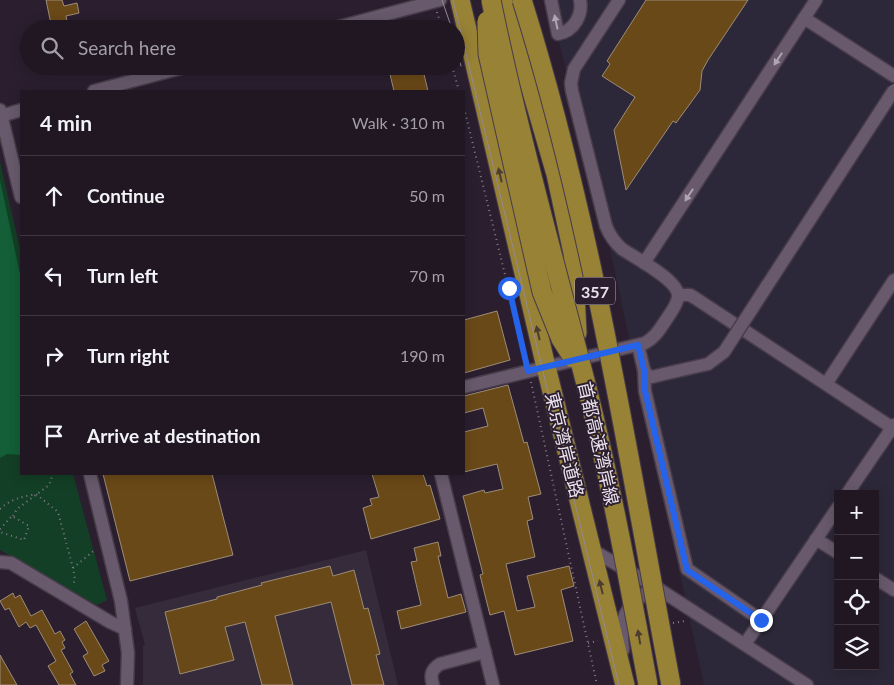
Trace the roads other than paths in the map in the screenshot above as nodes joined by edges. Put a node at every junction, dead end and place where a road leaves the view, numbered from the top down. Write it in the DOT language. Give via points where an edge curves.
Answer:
graph roads {
  1 [pos="460,0"];
  2 [pos="522,0"];
  3 [pos="552,0"];
  4 [pos="580,0"];
  5 [pos="619,0"];
  6 [pos="816,0"];
  7 [pos="437,1"];
  8 [pos="495,6"];
  9 [pos="804,18"];
  10 [pos="365,20"];
  11 [pos="464,20"];
  12 [pos="465,24"];
  13 [pos="155,75"];
  14 [pos="894,76"];
  15 [pos="98,90"];
  16 [pos="894,90"];
  17 [pos="20,110"];
  18 [pos="1,113"];
  19 [pos="20,193"];
  20 [pos="644,264"];
  21 [pos="894,280"];
  22 [pos="679,295"];
  23 [pos="577,334"];
  24 [pos="638,345"];
  25 [pos="609,352"];
  26 [pos="577,365"];
  27 [pos="537,369"];
  28 [pos="644,370"];
  29 [pos="826,384"];
  30 [pos="465,387"];
  31 [pos="588,393"];
  32 [pos="594,416"];
  33 [pos="893,427"];
  34 [pos="90,475"];
  35 [pos="441,475"];
  36 [pos="850,490"];
  37 [pos="834,513"];
  38 [pos="816,539"];
  39 [pos="592,550"];
  40 [pos="834,550"];
  41 [pos="0,562"];
  42 [pos="878,580"];
  43 [pos="654,586"];
  44 [pos="894,590"];
  45 [pos="761,620"];
  46 [pos="125,628"];
  47 [pos="745,644"];
  48 [pos="485,652"];
  49 [pos="127,685"];
  50 [pos="433,685"];
  51 [pos="492,685"];
  52 [pos="626,685"];
  53 [pos="648,685"];
  54 [pos="671,685"];
  55 [pos="807,685"];
  11 -- 1 [label="highway, 東京湾岸道路, one-way"];
  2 -- 25 [label="highway, 357" via="566,160"];
  2 -- 54 [label="highway, 首都高速湾岸線, bridge" via="568,162 592,272"];
  4 -- 3 [label="street, one-way" via="582,10 576,20 569,30 558,34"];
  5 -- 20 [label="street" via="574,69 571,83 606,226 614,242"];
  6 -- 9 [label="street"];
  7 -- 10 [label="street"];
  8 -- 23 [label="highway, bridge" via="562,260"];
  8 -- 23 [label="highway" via="522,58 556,174 573,252"];
  8 -- 26 [label="highway, bridge" via="502,89 552,289"];
  8 -- 26 [label="highway, bridge" via="488,54 542,292 561,339"];
  8 -- 31 [label="highway, 首都高速湾岸線, bridge" via="533,180"];
  9 -- 14 [label="street"];
  9 -- 20 [label="street, one-way"];
  27 -- 12 [label="highway, 東京湾岸道路, one-way"];
  13 -- 15 [label="street"];
  16 -- 28 [label="street, bridge" via="724,352 708,364 664,374 649,377"];
  17 -- 18 [label="street"];
  18 -- 19 [label="street"];
  20 -- 22 [label="street" via="674,284"];
  21 -- 29 [label="street"];
  22 -- 24 [label="street" via="654,336"];
  22 -- 29 [label="street" via="695,298"];
  23 -- 32 [label="highway, bridge"];
  24 -- 25 [label="street"];
  24 -- 28 [label="street"];
  25 -- 27 [label="street"];
  25 -- 43 [label="highway, 357"];
  26 -- 31 [label="highway, bridge"];
  27 -- 30 [label="street"];
  27 -- 39 [label="highway, 東京湾岸道路"];
  28 -- 45 [label="street" via="645,391 687,570"];
  29 -- 33 [label="street"];
  31 -- 32 [label="highway, 首都高速湾岸線, bridge"];
  53 -- 32 [label="highway, 首都高速湾岸線, one-way, bridge"];
  33 -- 36 [label="street"];
  34 -- 46 [label="street"];
  35 -- 48 [label="street"];
  37 -- 38 [label="street"];
  38 -- 40 [label="street"];
  38 -- 45 [label="street"];
  39 -- 43 [label="street"];
  52 -- 39 [label="highway, 東京湾岸道路, one-way"];
  41 -- 46 [label="street" via="11,563"];
  42 -- 44 [label="street"];
  43 -- 47 [label="street"];
  43 -- 52 [label="street" via="624,615"];
  43 -- 54 [label="highway, 357"];
  45 -- 47 [label="street"];
  46 -- 49 [label="street"];
  47 -- 55 [label="street"];
  48 -- 50 [label="street" via="440,664 430,676"];
  48 -- 51 [label="street"];
}
